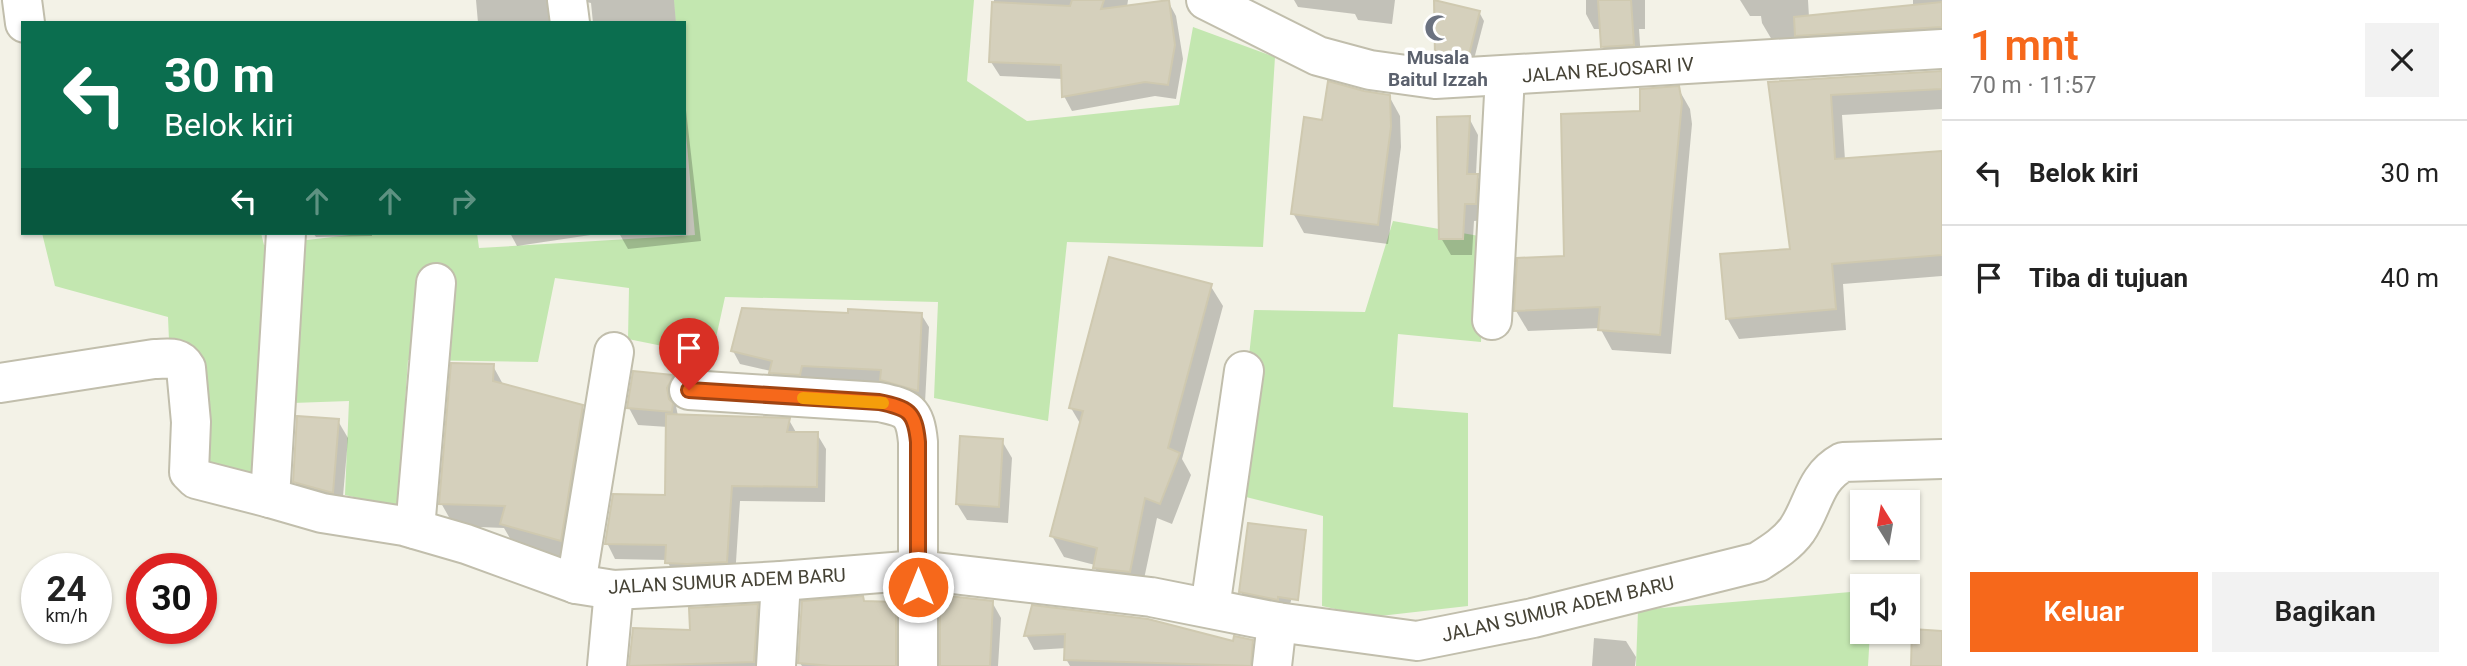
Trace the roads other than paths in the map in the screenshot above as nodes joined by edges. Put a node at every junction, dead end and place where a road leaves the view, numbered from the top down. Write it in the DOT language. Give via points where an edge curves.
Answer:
graph roads {
  1 [pos="22,0"];
  2 [pos="567,0"];
  3 [pos="1206,0"];
  4 [pos="25,21"];
  5 [pos="570,21"];
  6 [pos="1942,49"];
  7 [pos="1505,76"];
  8 [pos="286,235"];
  9 [pos="436,283"];
  10 [pos="1492,320"];
  11 [pos="614,352"];
  12 [pos="1244,370"];
  13 [pos="0,383"];
  14 [pos="689,390"];
  15 [pos="1942,459"];
  16 [pos="270,498"];
  17 [pos="415,529"];
  18 [pos="918,570"];
  19 [pos="781,581"];
  20 [pos="576,584"];
  21 [pos="614,590"];
  22 [pos="1210,608"];
  23 [pos="1277,622"];
  24 [pos="607,666"];
  25 [pos="776,666"];
  26 [pos="918,666"];
  27 [pos="1272,666"];
  1 -- 4 [label="street"];
  2 -- 5 [label="street"];
  3 -- 7 [label="street, JALAN REJOSARI IV" via="1318,56 1370,70 1435,79"];
  6 -- 7 [label="street, JALAN REJOSARI IV"];
  7 -- 10 [label="street"];
  8 -- 16 [label="street"];
  9 -- 17 [label="street"];
  11 -- 20 [label="street"];
  12 -- 22 [label="street"];
  13 -- 16 [label="street, JALAN SUMUR ADEM BARU" via="176,358 186,368 189,472 196,479"];
  14 -- 18 [label="street" via="879,402 912,415 918,442"];
  15 -- 23 [label="street, JALAN SUMUR ADEM BARU" via="1843,462 1830,469 1817,488 1797,531 1758,562 1533,618 1417,641"];
  16 -- 17 [label="street, JALAN SUMUR ADEM BARU" via="322,513"];
  17 -- 20 [label="street, JALAN SUMUR ADEM BARU"];
  18 -- 19 [label="street, JALAN SUMUR ADEM BARU"];
  18 -- 22 [label="street, JALAN SUMUR ADEM BARU"];
  18 -- 26 [label="street"];
  19 -- 21 [label="street, JALAN SUMUR ADEM BARU"];
  19 -- 25 [label="street"];
  20 -- 21 [label="street, JALAN SUMUR ADEM BARU"];
  21 -- 24 [label="street"];
  22 -- 23 [label="street, JALAN SUMUR ADEM BARU"];
  23 -- 27 [label="street"];
}
